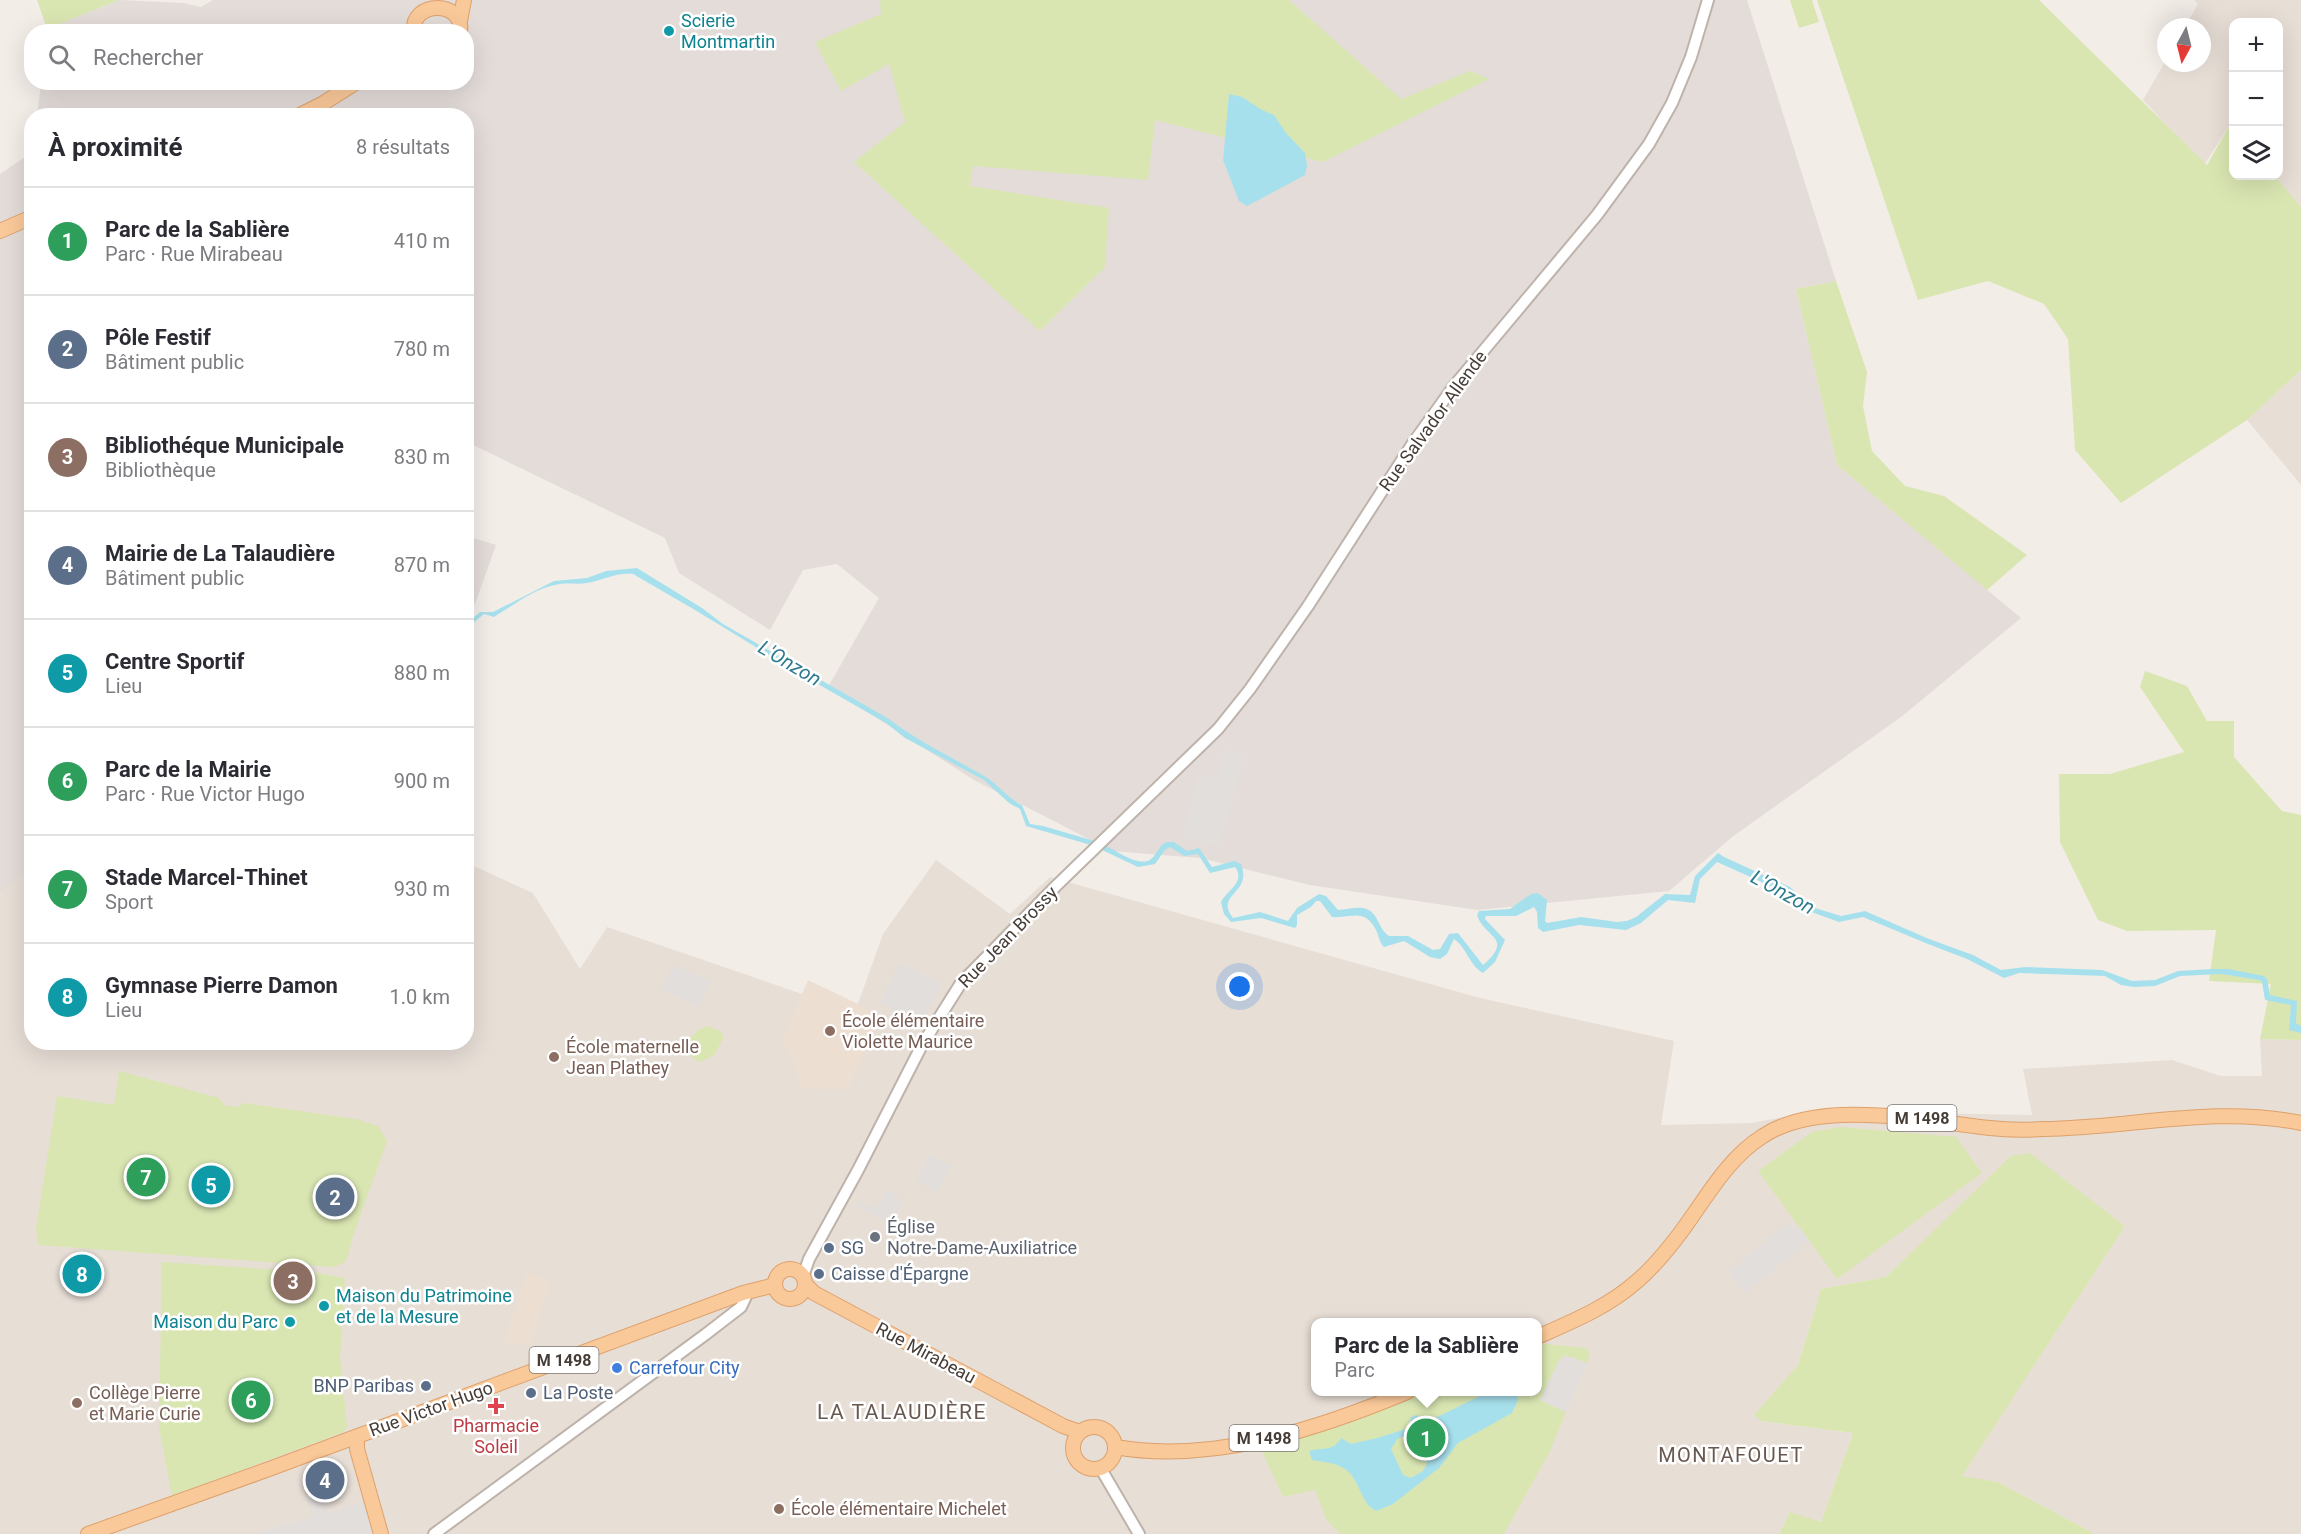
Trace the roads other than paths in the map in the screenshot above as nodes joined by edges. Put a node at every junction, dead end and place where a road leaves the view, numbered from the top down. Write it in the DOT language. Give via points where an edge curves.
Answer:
graph roads {
  1 [pos="464,0"];
  2 [pos="1707,0"];
  3 [pos="450,2"];
  4 [pos="414,24"];
  5 [pos="459,24"];
  6 [pos="460,24"];
  7 [pos="344,90"];
  8 [pos="314,108"];
  9 [pos="24,221"];
  10 [pos="0,231"];
  11 [pos="1176,771"];
  12 [pos="2301,1123"];
  13 [pos="802,1277"];
  14 [pos="775,1285"];
  15 [pos="746,1293"];
  16 [pos="1542,1335"];
  17 [pos="1397,1396"];
  18 [pos="1080,1432"];
  19 [pos="357,1437"];
  20 [pos="1115,1448"];
  21 [pos="1101,1469"];
  22 [pos="88,1534"];
  23 [pos="381,1534"];
  24 [pos="434,1534"];
  25 [pos="1139,1534"];
  1 -- 6 [label="main road"];
  2 -- 11 [label="street, Rue Salvador Allende" via="1691,57 1672,103 1627,177 1454,386 1250,689 1218,729"];
  3 -- 4 [label="main road" via="425,6"];
  3 -- 5 [label="main road"];
  7 -- 8 [label="main road"];
  9 -- 10 [label="main road"];
  11 -- 13 [label="street, Rue Jean Brossy" via="961,983 922,1046"];
  12 -- 16 [label="main road, M 1498" via="2256,1115 2019,1130 1892,1116 1826,1116 1782,1125 1739,1154 1636,1282 1601,1306"];
  13 -- 14 [label="main road, M 1498" via="783,1271"];
  13 -- 14 [label="main road" via="798,1297 789,1300 778,1293"];
  13 -- 18 [label="main road, Rue Mirabeau" via="814,1293"];
  14 -- 15 [label="main road, Rue Victor Hugo / M 1498"];
  15 -- 19 [label="main road, Rue Victor Hugo / M 1498"];
  15 -- 24 [label="street" via="741,1307"];
  17 -- 20 [label="main road, M 1498" via="1310,1428 1202,1451 1159,1453"];
  18 -- 20 [label="main road" via="1091,1427 1103,1430 1112,1437"];
  18 -- 21 [label="main road" via="1073,1444 1075,1458 1085,1468"];
  19 -- 22 [label="main road, Rue Victor Hugo / M 1498"];
  19 -- 23 [label="main road"];
  20 -- 21 [label="main road" via="1112,1460"];
  21 -- 25 [label="street"];
}
